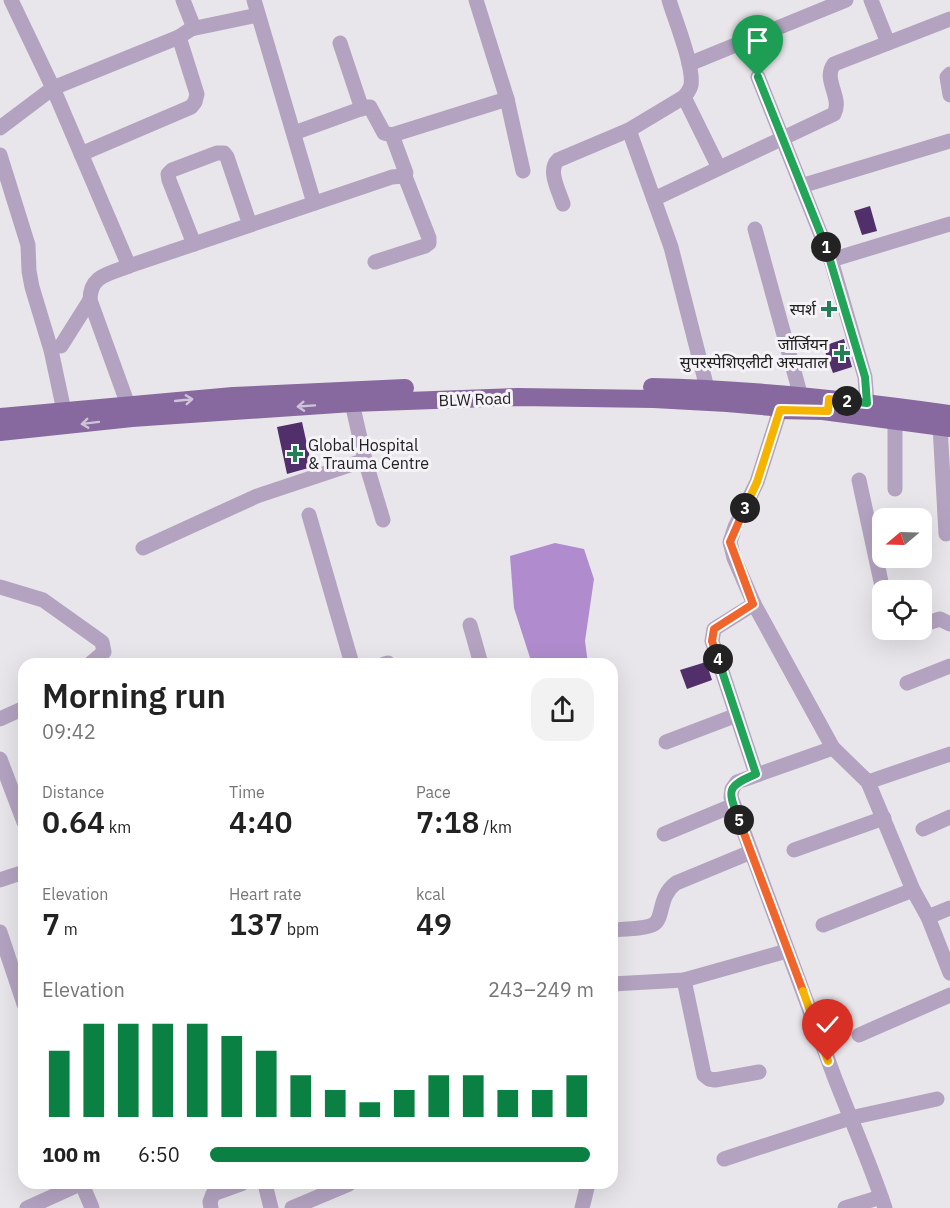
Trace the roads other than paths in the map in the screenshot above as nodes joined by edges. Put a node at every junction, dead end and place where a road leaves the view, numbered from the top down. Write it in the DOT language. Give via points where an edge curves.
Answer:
graph roads {
  1 [pos="11,0"];
  2 [pos="183,0"];
  3 [pos="254,0"];
  4 [pos="476,0"];
  5 [pos="669,0"];
  6 [pos="846,0"];
  7 [pos="871,0"];
  8 [pos="258,15"];
  9 [pos="950,19"];
  10 [pos="185,33"];
  11 [pos="340,43"];
  12 [pos="888,43"];
  13 [pos="689,64"];
  14 [pos="950,74"];
  15 [pos="758,77"];
  16 [pos="53,88"];
  17 [pos="950,95"];
  18 [pos="684,97"];
  19 [pos="507,99"];
  20 [pos="362,109"];
  21 [pos="0,128"];
  22 [pos="629,130"];
  23 [pos="294,133"];
  24 [pos="392,135"];
  25 [pos="782,138"];
  26 [pos="950,141"];
  27 [pos="81,154"];
  28 [pos="0,155"];
  29 [pos="719,168"];
  30 [pos="523,171"];
  31 [pos="406,173"];
  32 [pos="801,186"];
  33 [pos="654,199"];
  34 [pos="314,203"];
  35 [pos="563,204"];
  36 [pos="950,224"];
  37 [pos="250,225"];
  38 [pos="756,229"];
  39 [pos="194,244"];
  40 [pos="831,260"];
  41 [pos="375,262"];
  42 [pos="129,266"];
  43 [pos="90,300"];
  44 [pos="61,346"];
  45 [pos="717,394"];
  46 [pos="801,397"];
  47 [pos="352,403"];
  48 [pos="867,403"];
  49 [pos="828,405"];
  50 [pos="780,410"];
  51 [pos="64,411"];
  52 [pos="131,412"];
  53 [pos="0,417"];
  54 [pos="895,420"];
  55 [pos="947,423"];
  56 [pos="0,432"];
  57 [pos="365,460"];
  58 [pos="859,480"];
  59 [pos="895,489"];
  60 [pos="309,515"];
  61 [pos="383,520"];
  62 [pos="946,534"];
  63 [pos="143,548"];
  64 [pos="881,580"];
  65 [pos="0,587"];
  66 [pos="753,604"];
  67 [pos="932,622"];
  68 [pos="950,624"];
  69 [pos="470,625"];
  70 [pos="97,658"];
  71 [pos="350,658"];
  72 [pos="479,658"];
  73 [pos="950,666"];
  74 [pos="907,683"];
  75 [pos="18,711"];
  76 [pos="737,715"];
  77 [pos="0,719"];
  78 [pos="666,742"];
  79 [pos="833,747"];
  80 [pos="950,754"];
  81 [pos="0,759"];
  82 [pos="756,774"];
  83 [pos="868,782"];
  84 [pos="734,805"];
  85 [pos="18,806"];
  86 [pos="950,817"];
  87 [pos="884,818"];
  88 [pos="923,829"];
  89 [pos="664,834"];
  90 [pos="794,850"];
  91 [pos="751,852"];
  92 [pos="18,874"];
  93 [pos="0,880"];
  94 [pos="913,890"];
  95 [pos="950,908"];
  96 [pos="928,917"];
  97 [pos="823,924"];
  98 [pos="618,929"];
  99 [pos="0,932"];
  100 [pos="787,951"];
  101 [pos="6,968"];
  102 [pos="950,973"];
  103 [pos="684,980"];
  104 [pos="618,984"];
  105 [pos="18,992"];
  106 [pos="950,995"];
  107 [pos="859,1035"];
  108 [pos="759,1072"];
  109 [pos="937,1099"];
  110 [pos="850,1118"];
  111 [pos="724,1159"];
  112 [pos="70,1189"];
  113 [pos="83,1189"];
  114 [pos="228,1189"];
  115 [pos="266,1189"];
  116 [pos="338,1189"];
  117 [pos="587,1189"];
  118 [pos="883,1203"];
  119 [pos="27,1208"];
  120 [pos="92,1208"];
  121 [pos="211,1208"];
  122 [pos="271,1208"];
  123 [pos="292,1208"];
  124 [pos="582,1208"];
  125 [pos="846,1208"];
  1 -- 16 [label="street"];
  2 -- 10 [label="street" via="192,23"];
  3 -- 8 [label="street"];
  4 -- 19 [label="street"];
  5 -- 13 [label="street"];
  6 -- 13 [label="street"];
  7 -- 12 [label="street"];
  8 -- 10 [label="street"];
  8 -- 23 [label="street"];
  9 -- 12 [label="street"];
  10 -- 16 [label="street"];
  10 -- 27 [label="street" via="197,94 191,108"];
  11 -- 20 [label="street"];
  12 -- 25 [label="street" via="834,64 829,76 836,102 834,114"];
  13 -- 18 [label="street" via="691,86"];
  14 -- 17 [label="street" via="946,77"];
  15 -- 25 [label="street"];
  16 -- 21 [label="street"];
  16 -- 27 [label="street"];
  18 -- 22 [label="street"];
  18 -- 29 [label="street"];
  19 -- 24 [label="street"];
  19 -- 30 [label="street"];
  20 -- 23 [label="street"];
  20 -- 24 [label="street" via="370,108 384,133"];
  22 -- 33 [label="street"];
  22 -- 35 [label="street" via="554,164"];
  23 -- 34 [label="street"];
  24 -- 31 [label="street"];
  25 -- 29 [label="street"];
  25 -- 32 [label="street"];
  26 -- 32 [label="street"];
  27 -- 42 [label="street"];
  28 -- 51 [label="street" via="28,245 32,287"];
  29 -- 33 [label="street"];
  32 -- 40 [label="street"];
  33 -- 45 [label="street"];
  34 -- 37 [label="street"];
  34 -- 41 [label="street" via="403,176 429,243"];
  36 -- 40 [label="street"];
  37 -- 39 [label="street"];
  37 -- 39 [label="street" via="227,157 217,153 168,174"];
  38 -- 46 [label="street"];
  39 -- 42 [label="street"];
  40 -- 48 [label="street" via="865,377"];
  42 -- 43 [label="street" via="98,278 90,290"];
  43 -- 44 [label="street"];
  43 -- 52 [label="street"];
  45 -- 46 [label="main road"];
  45 -- 47 [label="main road, BLW Road" via="654,399 518,397"];
  45 -- 50 [label="main road, BLW Road"];
  52 -- 45 [label="main road, one-way" via="233,396 329,390 544,386"];
  46 -- 49 [label="main road"];
  47 -- 52 [label="main road, BLW Road, one-way"];
  47 -- 57 [label="street"];
  48 -- 49 [label="main road"];
  48 -- 55 [label="main road"];
  49 -- 50 [label="main road, BLW Road"];
  49 -- 54 [label="main road, BLW Road"];
  50 -- 66 [label="street" via="757,482 730,542"];
  51 -- 52 [label="main road"];
  51 -- 53 [label="main road"];
  52 -- 56 [label="main road, BLW Road, one-way"];
  54 -- 55 [label="main road, BLW Road"];
  54 -- 59 [label="street"];
  55 -- 62 [label="street"];
  57 -- 61 [label="street"];
  57 -- 63 [label="street" via="257,496"];
  58 -- 64 [label="street"];
  60 -- 71 [label="street"];
  65 -- 70 [label="street" via="42,600 102,642 105,649"];
  66 -- 76 [label="street" via="712,634"];
  66 -- 79 [label="street"];
  67 -- 68 [label="street"];
  69 -- 72 [label="street"];
  73 -- 74 [label="street"];
  75 -- 77 [label="street"];
  76 -- 78 [label="street"];
  76 -- 82 [label="street"];
  79 -- 82 [label="street"];
  79 -- 83 [label="street"];
  80 -- 83 [label="street"];
  81 -- 85 [label="street"];
  82 -- 84 [label="street" via="737,782 732,789"];
  83 -- 87 [label="street"];
  84 -- 89 [label="street"];
  84 -- 91 [label="street"];
  86 -- 88 [label="street"];
  87 -- 90 [label="street"];
  87 -- 94 [label="street"];
  91 -- 98 [label="street" via="676,883 667,890 658,921 653,925"];
  91 -- 100 [label="street"];
  92 -- 93 [label="street"];
  94 -- 96 [label="street"];
  94 -- 97 [label="street"];
  95 -- 96 [label="street"];
  96 -- 102 [label="street"];
  99 -- 101 [label="street"];
  100 -- 103 [label="street"];
  100 -- 110 [label="street"];
  101 -- 105 [label="street"];
  103 -- 104 [label="street"];
  103 -- 108 [label="street" via="704,1075 715,1080"];
  106 -- 107 [label="street"];
  109 -- 110 [label="street"];
  110 -- 111 [label="street"];
  110 -- 118 [label="street"];
  112 -- 119 [label="street"];
  113 -- 120 [label="street"];
  114 -- 121 [label="street" via="213,1194"];
  115 -- 122 [label="street"];
  116 -- 123 [label="street"];
  117 -- 124 [label="street"];
  118 -- 125 [label="street"];
}
